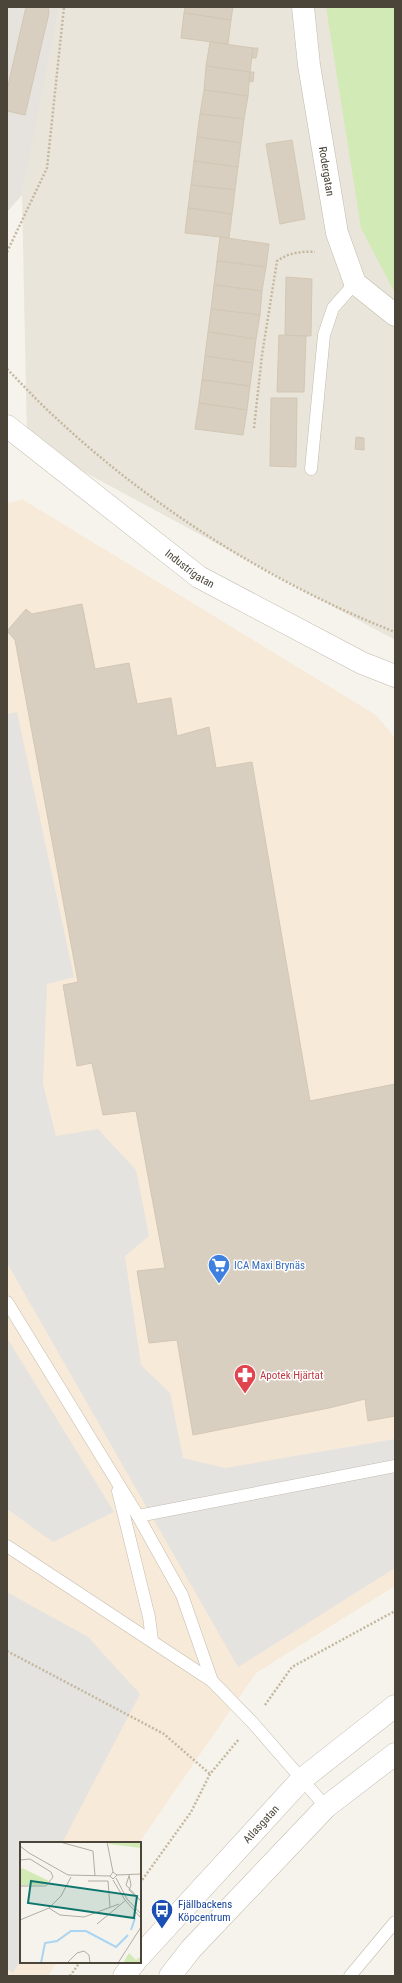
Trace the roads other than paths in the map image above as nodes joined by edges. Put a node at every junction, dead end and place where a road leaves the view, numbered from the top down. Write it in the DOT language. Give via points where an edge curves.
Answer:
graph roads {
  1 [pos="303,7"];
  2 [pos="356,283"];
  3 [pos="395,315"];
  4 [pos="7,426"];
  5 [pos="311,469"];
  6 [pos="395,676"];
  7 [pos="7,1302"];
  8 [pos="395,1466"];
  9 [pos="115,1480"];
  10 [pos="138,1516"];
  11 [pos="7,1546"];
  12 [pos="152,1640"];
  13 [pos="212,1681"];
  14 [pos="395,1706"];
  15 [pos="395,1754"];
  16 [pos="301,1780"];
  17 [pos="326,1807"];
  18 [pos="395,1922"];
  19 [pos="141,1955"];
  20 [pos="134,1963"];
  21 [pos="124,1976"];
  22 [pos="170,1976"];
  23 [pos="350,1976"];
  1 -- 2 [label="street, Rodergatan" via="309,65 336,225 343,252"];
  2 -- 3 [label="street, Rodergatan"];
  2 -- 5 [label="lane" via="333,308 324,335"];
  4 -- 6 [label="street, Industrigatan" via="199,577 362,663"];
  7 -- 9 [label="lane"];
  8 -- 10 [label="lane"];
  9 -- 10 [label="lane"];
  9 -- 12 [label="lane" via="150,1617"];
  10 -- 13 [label="lane" via="182,1595"];
  11 -- 12 [label="lane"];
  12 -- 13 [label="lane"];
  13 -- 16 [label="lane" via="252,1722"];
  14 -- 16 [label="street, Atlasgatan"];
  15 -- 17 [label="street"];
  16 -- 17 [label="lane"];
  16 -- 19 [label="street, Atlasgatan"];
  17 -- 22 [label="street" via="191,1949"];
  18 -- 23 [label="lane"];
  20 -- 21 [label="street"];
}
